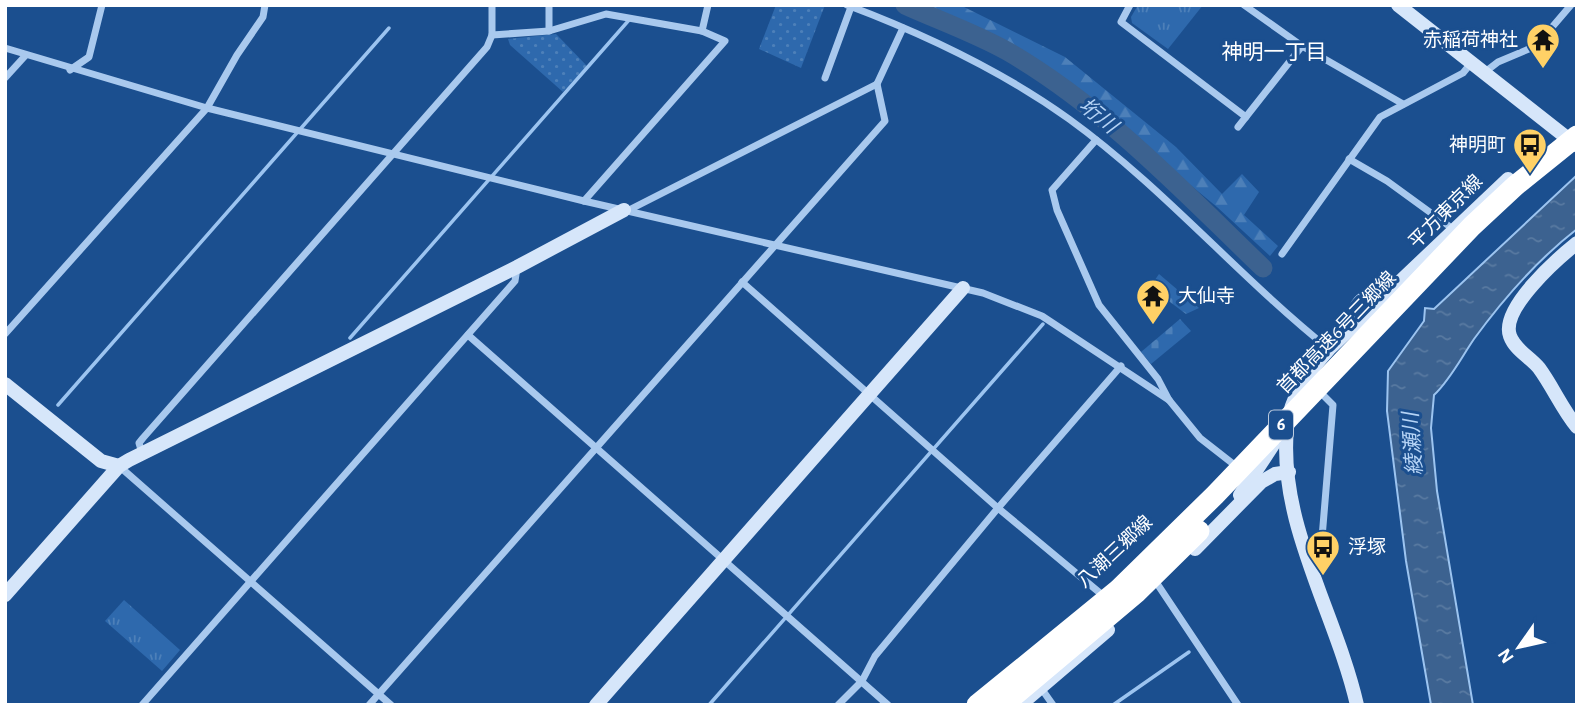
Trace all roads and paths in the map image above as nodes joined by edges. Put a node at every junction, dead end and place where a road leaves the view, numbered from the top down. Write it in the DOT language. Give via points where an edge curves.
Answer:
graph roads {
  1 [pos="102,5"];
  2 [pos="265,5"];
  3 [pos="492,5"];
  4 [pos="549,5"];
  5 [pos="708,5"];
  6 [pos="1130,5"];
  7 [pos="1244,5"];
  8 [pos="1398,5"];
  9 [pos="1571,5"];
  10 [pos="849,6"];
  11 [pos="903,28"];
  12 [pos="702,30"];
  13 [pos="549,31"];
  14 [pos="492,35"];
  15 [pos="1302,46"];
  16 [pos="5,48"];
  17 [pos="25,56"];
  18 [pos="1473,62"];
  19 [pos="70,70"];
  20 [pos="1485,72"];
  21 [pos="5,78"];
  22 [pos="825,78"];
  23 [pos="877,84"];
  24 [pos="1403,104"];
  25 [pos="207,108"];
  26 [pos="1246,117"];
  27 [pos="1577,126"];
  28 [pos="1238,127"];
  29 [pos="1570,136"];
  30 [pos="1096,139"];
  31 [pos="1577,146"];
  32 [pos="394,153"];
  33 [pos="1577,154"];
  34 [pos="1349,159"];
  35 [pos="584,201"];
  36 [pos="626,211"];
  37 [pos="1453,229"];
  38 [pos="1577,243"];
  39 [pos="775,244"];
  40 [pos="1282,254"];
  41 [pos="517,267"];
  42 [pos="742,282"];
  43 [pos="963,288"];
  44 [pos="5,334"];
  45 [pos="468,335"];
  46 [pos="1329,349"];
  47 [pos="1121,366"];
  48 [pos="1306,378"];
  49 [pos="5,384"];
  50 [pos="870,394"];
  51 [pos="1169,400"];
  52 [pos="1577,427"];
  53 [pos="1287,428"];
  54 [pos="595,447"];
  55 [pos="142,453"];
  56 [pos="1232,463"];
  57 [pos="119,466"];
  58 [pos="1289,472"];
  59 [pos="998,508"];
  60 [pos="1178,519"];
  61 [pos="1224,520"];
  62 [pos="1201,543"];
  63 [pos="723,560"];
  64 [pos="1312,567"];
  65 [pos="251,581"];
  66 [pos="1158,585"];
  67 [pos="1100,593"];
  68 [pos="5,595"];
  69 [pos="1021,663"];
  70 [pos="862,681"];
  71 [pos="1040,688"];
  72 [pos="379,694"];
  73 [pos="142,705"];
  74 [pos="369,705"];
  75 [pos="391,705"];
  76 [pos="596,705"];
  77 [pos="838,705"];
  78 [pos="888,705"];
  79 [pos="964,705"];
  80 [pos="977,705"];
  81 [pos="1003,705"];
  82 [pos="1020,705"];
  83 [pos="1053,705"];
  84 [pos="1238,705"];
  85 [pos="1357,705"];
  1 -- 19 [label="street" via="89,57"];
  2 -- 25 [label="street" via="263,17"];
  3 -- 14 [label="street"];
  4 -- 13 [label="street"];
  5 -- 12 [label="street"];
  6 -- 26 [label="street" via="1121,22"];
  7 -- 15 [label="street"];
  8 -- 18 [label="main road"];
  9 -- 20 [label="street" via="1536,46 1491,65"];
  10 -- 11 [label="street"];
  10 -- 22 [label="street"];
  11 -- 23 [label="street"];
  11 -- 30 [label="street" via="1002,77"];
  12 -- 13 [label="street" via="606,14"];
  12 -- 35 [label="street" via="726,41"];
  13 -- 14 [label="street"];
  14 -- 32 [label="street" via="487,47"];
  15 -- 24 [label="street"];
  15 -- 26 [label="street"];
  16 -- 17 [label="street"];
  17 -- 19 [label="street"];
  17 -- 21 [label="street"];
  18 -- 20 [label="main road"];
  18 -- 24 [label="street" via="1463,74"];
  19 -- 25 [label="street"];
  20 -- 29 [label="main road"];
  23 -- 36 [label="street"];
  23 -- 39 [label="street" via="885,121"];
  24 -- 34 [label="street" via="1380,117"];
  25 -- 32 [label="street"];
  25 -- 44 [label="street"];
  26 -- 28 [label="street"];
  27 -- 29 [label="main road, 平方東京線"];
  29 -- 31 [label="main road"];
  29 -- 37 [label="main road, 平方東京線" via="1498,187"];
  29 -- 80 [label="highway, 首都高速6号三郷線 / 6, bridge" via="1472,226 1118,590"];
  30 -- 46 [label="street" via="1287,316"];
  30 -- 51 [label="street" via="1052,190 1057,210 1099,305 1158,379"];
  32 -- 35 [label="street"];
  32 -- 55 [label="street" via="143,438 139,443"];
  33 -- 81 [label="highway, 首都高速6号三郷線 / 6, bridge" via="1481,236 1136,593"];
  34 -- 37 [label="street"];
  34 -- 40 [label="street"];
  35 -- 36 [label="street"];
  36 -- 39 [label="street"];
  36 -- 41 [label="main road"];
  37 -- 46 [label="main road, 平方東京線"];
  38 -- 52 [label="main road" via="1516,305 1508,326 1513,342 1539,369"];
  39 -- 42 [label="street"];
  39 -- 43 [label="street"];
  41 -- 45 [label="street" via="515,281"];
  41 -- 55 [label="main road"];
  42 -- 50 [label="street"];
  42 -- 54 [label="street"];
  43 -- 47 [label="street" via="1042,316"];
  43 -- 50 [label="main road"];
  45 -- 54 [label="street"];
  45 -- 65 [label="street"];
  46 -- 48 [label="main road, 平方東京線"];
  47 -- 51 [label="street"];
  47 -- 59 [label="street"];
  48 -- 53 [label="main road, 平方東京線"];
  48 -- 64 [label="street" via="1333,405 1320,562"];
  49 -- 57 [label="main road" via="101,461"];
  50 -- 59 [label="street"];
  50 -- 63 [label="main road"];
  51 -- 56 [label="street" via="1200,438"];
  53 -- 56 [label="main road, 八潮三郷線" via="1264,431"];
  53 -- 58 [label="main road, 平方東京線"];
  53 -- 61 [label="main road"];
  54 -- 63 [label="street"];
  54 -- 72 [label="street"];
  55 -- 57 [label="main road"];
  56 -- 60 [label="main road, 八潮三郷線"];
  57 -- 65 [label="street"];
  57 -- 68 [label="main road"];
  58 -- 61 [label="main road" via="1267,477"];
  58 -- 64 [label="main road, 平方東京線" via="1295,516"];
  59 -- 67 [label="street"];
  59 -- 70 [label="street" via="875,656"];
  60 -- 62 [label="main road"];
  60 -- 67 [label="main road, 八潮三郷線"];
  61 -- 62 [label="main road"];
  62 -- 66 [label="main road"];
  63 -- 70 [label="street"];
  63 -- 76 [label="main road"];
  64 -- 85 [label="main road, 平方東京線"];
  65 -- 72 [label="street"];
  65 -- 73 [label="street"];
  66 -- 71 [label="main road"];
  66 -- 84 [label="street"];
  67 -- 69 [label="main road, 八潮三郷線"];
  69 -- 71 [label="main road"];
  69 -- 79 [label="main road, 八潮三郷線"];
  70 -- 77 [label="street"];
  70 -- 78 [label="street"];
  71 -- 82 [label="main road"];
  71 -- 83 [label="street"];
  72 -- 74 [label="street"];
  72 -- 75 [label="street"];
}
